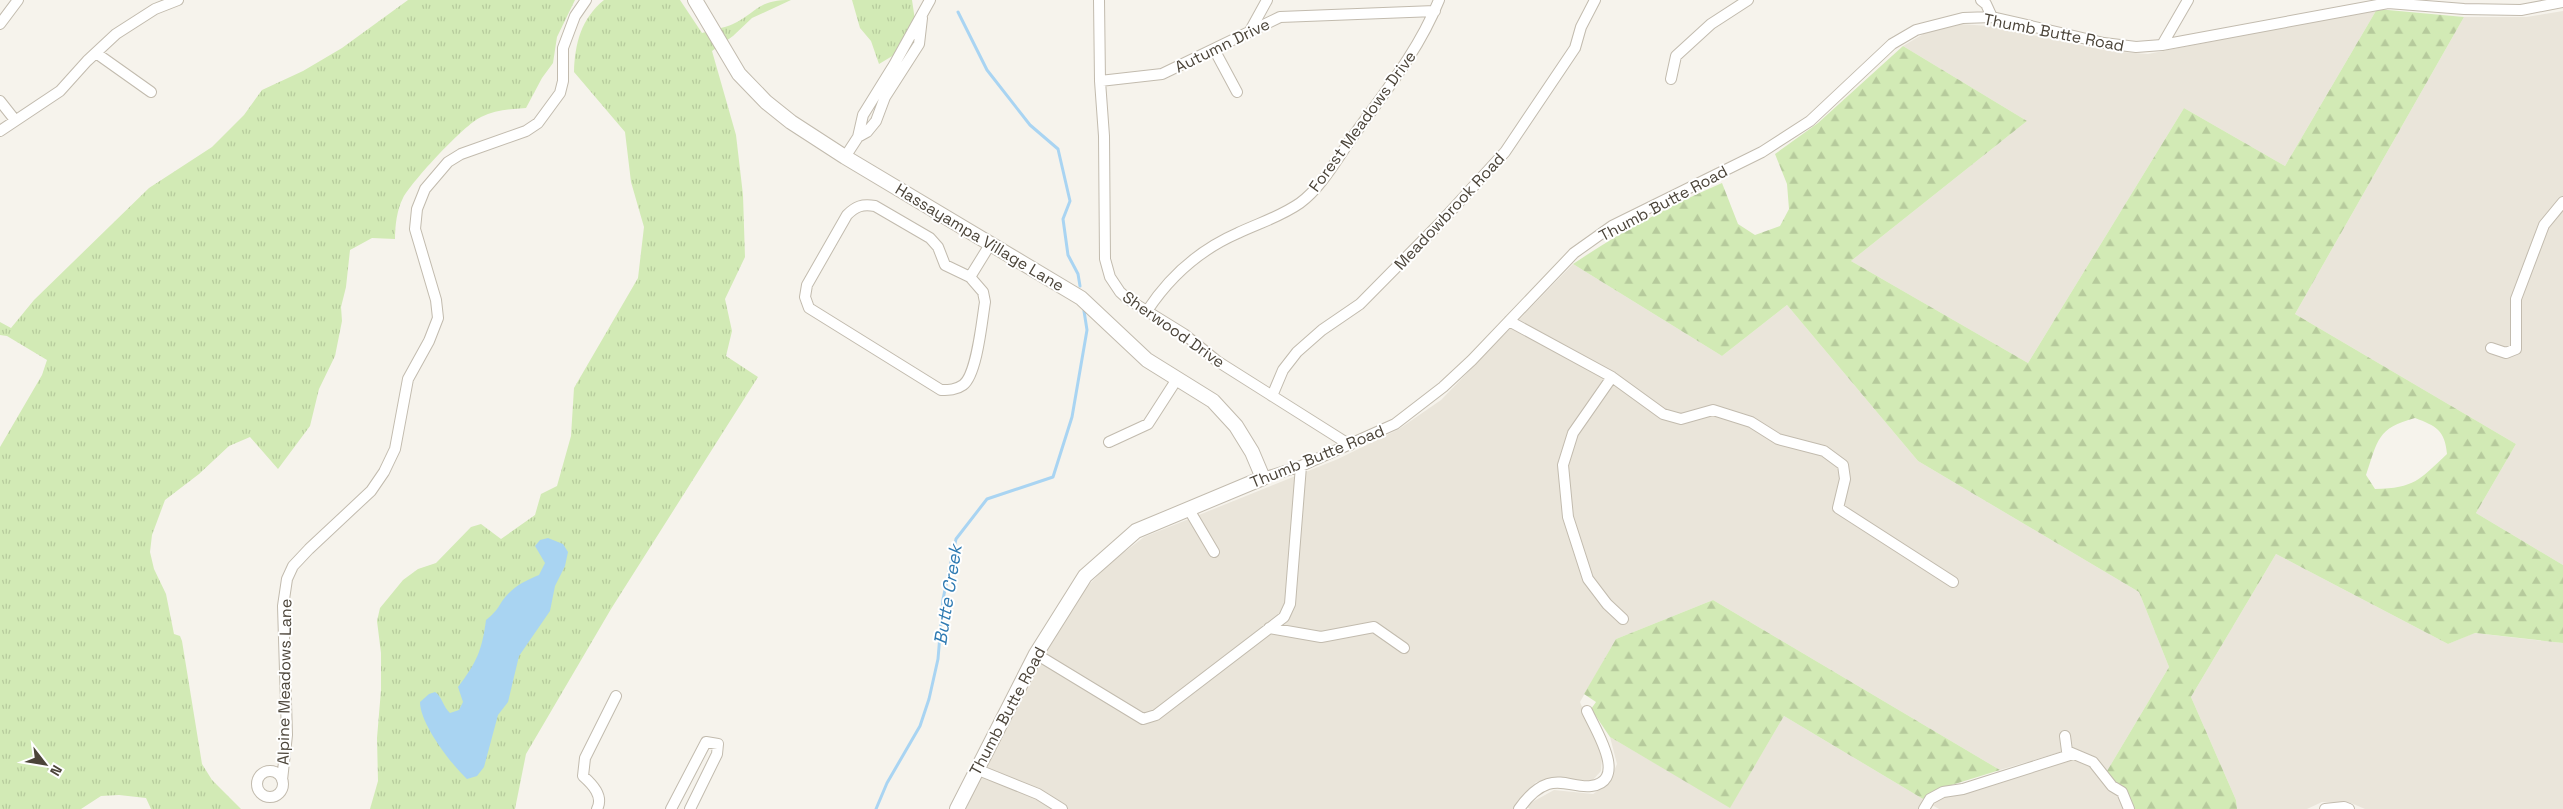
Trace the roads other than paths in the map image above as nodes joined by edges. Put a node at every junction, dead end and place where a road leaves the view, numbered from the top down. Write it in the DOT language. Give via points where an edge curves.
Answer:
graph roads {
  1 [pos="18,0"];
  2 [pos="178,0"];
  3 [pos="586,0"];
  4 [pos="695,0"];
  5 [pos="930,0"];
  6 [pos="1098,0"];
  7 [pos="1267,0"];
  8 [pos="1439,0"];
  9 [pos="1595,0"];
  10 [pos="1748,0"];
  11 [pos="1981,0"];
  12 [pos="2188,0"];
  13 [pos="2563,2"];
  14 [pos="1435,10"];
  15 [pos="1992,17"];
  16 [pos="0,24"];
  17 [pos="1250,31"];
  18 [pos="2162,45"];
  19 [pos="1215,50"];
  20 [pos="96,53"];
  21 [pos="1670,79"];
  22 [pos="1100,81"];
  23 [pos="151,92"];
  24 [pos="1237,92"];
  25 [pos="0,101"];
  26 [pos="15,120"];
  27 [pos="0,131"];
  28 [pos="845,157"];
  29 [pos="2563,202"];
  30 [pos="991,243"];
  31 [pos="970,277"];
  32 [pos="1148,311"];
  33 [pos="1509,321"];
  34 [pos="2491,348"];
  35 [pos="1612,377"];
  36 [pos="1177,380"];
  37 [pos="1272,396"];
  38 [pos="1109,442"];
  39 [pos="1350,445"];
  40 [pos="1301,466"];
  41 [pos="1263,478"];
  42 [pos="1188,508"];
  43 [pos="1214,552"];
  44 [pos="1953,582"];
  45 [pos="1624,619"];
  46 [pos="1270,628"];
  47 [pos="1404,648"];
  48 [pos="1036,654"];
  49 [pos="616,696"];
  50 [pos="1587,711"];
  51 [pos="2065,736"];
  52 [pos="2073,754"];
  53 [pos="976,769"];
  54 [pos="282,780"];
  55 [pos="597,809"];
  56 [pos="670,809"];
  57 [pos="690,809"];
  58 [pos="957,809"];
  59 [pos="1062,809"];
  60 [pos="1519,809"];
  61 [pos="1924,809"];
  62 [pos="2129,809"];
  63 [pos="2325,809"];
  64 [pos="2349,809"];
  1 -- 16 [label="street"];
  2 -- 20 [label="street" via="135,20"];
  3 -- 54 [label="street, Alpine Meadows Lane" via="575,16 563,48 560,93 538,123 461,154 448,162 425,189 415,230 436,300 438,318 408,378 395,449 372,491 309,549 293,566 287,579 283,625 287,735"];
  4 -- 28 [label="street, Hassayampa Village Lane" via="739,74 791,122"];
  5 -- 28 [label="street" via="923,12 919,44 890,80 876,122 868,132 858,137"];
  6 -- 22 [label="street, Sherwood Drive"];
  7 -- 17 [label="street"];
  8 -- 14 [label="street, Forest Meadows Drive"];
  9 -- 37 [label="street, Meadowbrook Road" via="1580,27 1575,48 1505,152 1360,304 1297,352 1283,370"];
  10 -- 21 [label="street" via="1710,24 1676,56"];
  11 -- 15 [label="street"];
  12 -- 18 [label="street"];
  13 -- 18 [label="street, Thumb Butte Road" via="2521,10 2388,3"];
  14 -- 17 [label="street, Autumn Drive" via="1280,17"];
  14 -- 32 [label="street, Forest Meadows Drive" via="1410,56 1326,175 1302,202 1203,252 1180,270"];
  15 -- 18 [label="street, Thumb Butte Road" via="2104,43 2136,47"];
  15 -- 33 [label="street, Thumb Butte Road" via="1963,18 1916,30 1892,44 1810,121 1762,152 1612,226 1574,253"];
  17 -- 19 [label="street, Autumn Drive"];
  19 -- 22 [label="street, Autumn Drive" via="1162,74"];
  19 -- 24 [label="street"];
  20 -- 23 [label="street"];
  20 -- 26 [label="street" via="60,92"];
  22 -- 32 [label="street, Sherwood Drive" via="1105,259 1110,278 1120,292"];
  25 -- 26 [label="street"];
  26 -- 27 [label="street"];
  28 -- 30 [label="street, Hassayampa Village Lane"];
  29 -- 34 [label="street" via="2544,225 2516,300 2516,349 2506,353"];
  30 -- 31 [label="street"];
  30 -- 36 [label="street, Hassayampa Village Lane" via="1081,298 1147,360"];
  31 -- 31 [label="street" via="945,265 938,247 930,238 875,206 865,204 847,215 807,285 806,297 809,308 941,390 953,390 964,384 971,374 986,302 983,292"];
  32 -- 37 [label="street, Sherwood Drive"];
  33 -- 35 [label="street"];
  33 -- 39 [label="street, Thumb Butte Road" via="1443,387 1395,424"];
  35 -- 44 [label="street" via="1663,414 1681,419 1713,410 1751,422 1778,439 1824,450 1843,465 1845,479 1838,508"];
  35 -- 45 [label="street" via="1573,433 1563,465 1568,517 1588,578 1607,604"];
  36 -- 38 [label="street" via="1148,424"];
  36 -- 41 [label="street, Hassayampa Village Lane" via="1213,401 1230,420 1252,452"];
  37 -- 39 [label="street, Sherwood Drive"];
  39 -- 40 [label="street, Thumb Butte Road"];
  40 -- 41 [label="street, Thumb Butte Road"];
  40 -- 46 [label="street" via="1290,604 1284,617"];
  41 -- 42 [label="street, Thumb Butte Road"];
  42 -- 43 [label="street"];
  42 -- 48 [label="street, Thumb Butte Road" via="1136,531 1085,576"];
  46 -- 47 [label="street" via="1321,637 1374,627"];
  46 -- 48 [label="street" via="1156,715 1143,719"];
  48 -- 53 [label="street, Thumb Butte Road"];
  49 -- 55 [label="street" via="585,758 583,776 596,788"];
  50 -- 60 [label="street" via="1606,750 1610,767 1604,780 1591,786 1562,782 1547,785 1528,797"];
  51 -- 52 [label="street" via="2067,751"];
  52 -- 61 [label="street" via="1944,792 1930,799"];
  52 -- 62 [label="street" via="2093,762 2112,786 2122,792"];
  53 -- 58 [label="street, Thumb Butte Road"];
  53 -- 59 [label="street" via="1038,794"];
  56 -- 57 [label="street" via="706,742 718,744 717,754"];
  63 -- 64 [label="street"];
}
